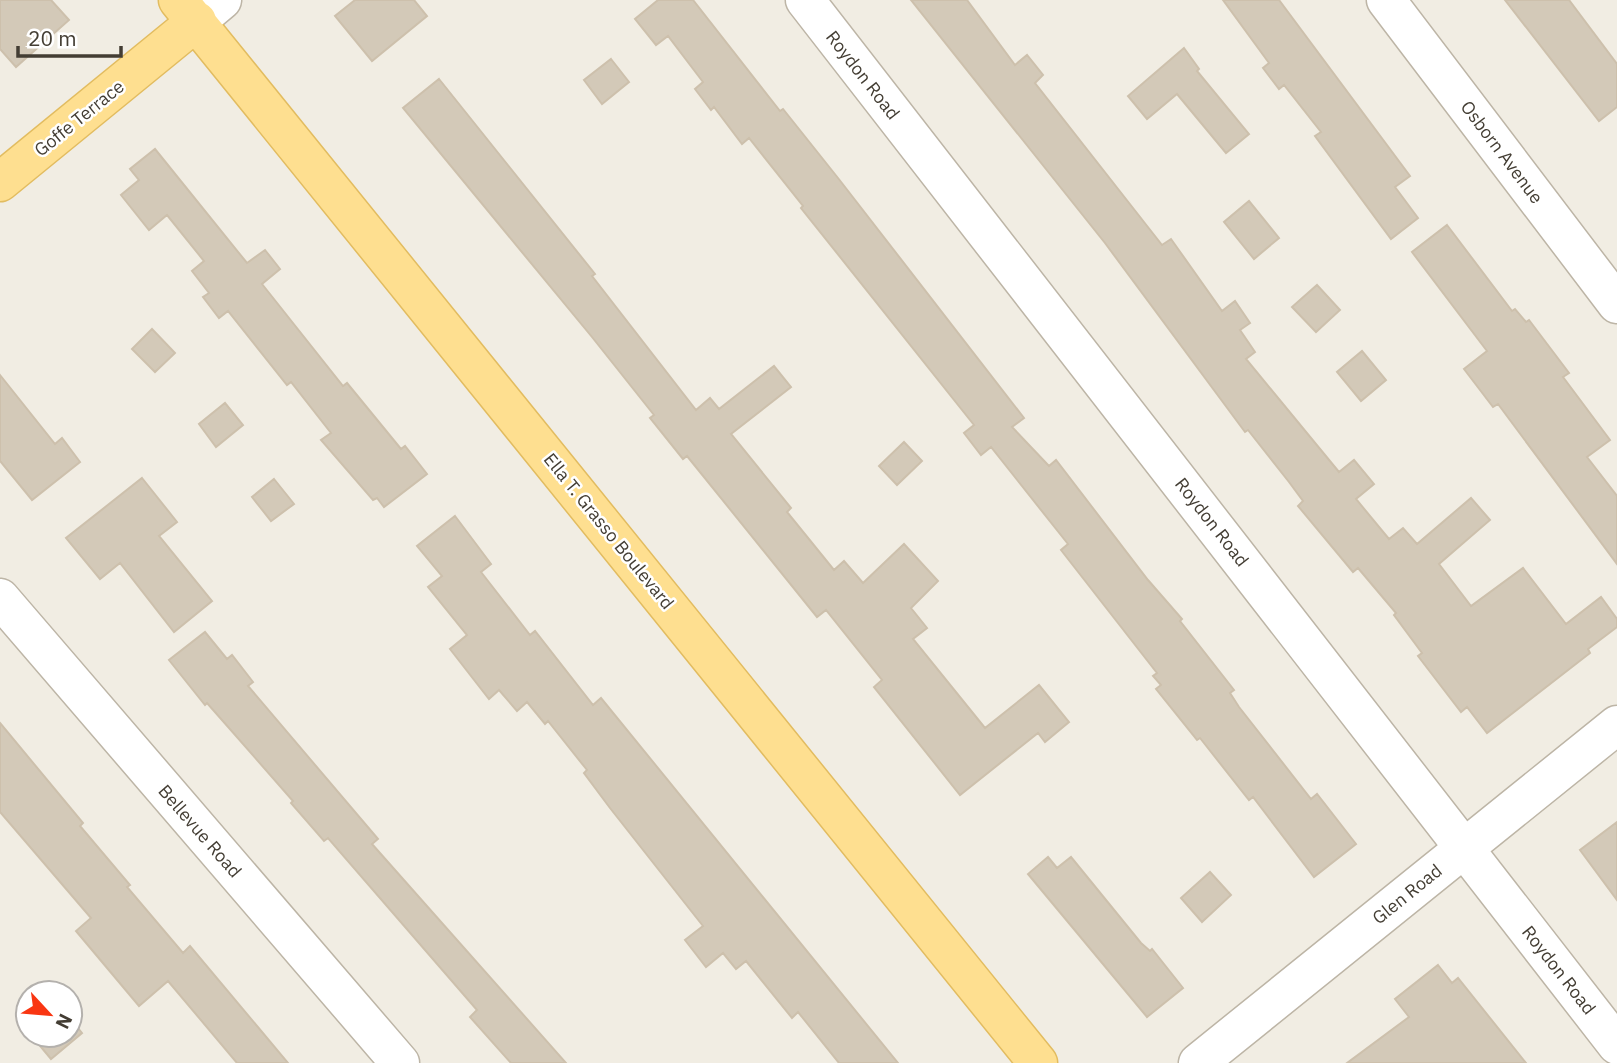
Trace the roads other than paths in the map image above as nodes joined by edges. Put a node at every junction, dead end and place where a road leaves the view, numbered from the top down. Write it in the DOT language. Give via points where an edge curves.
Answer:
graph roads {
  1 [pos="805,0"];
  2 [pos="1386,0"];
  3 [pos="199,7"];
  4 [pos="0,182"];
  5 [pos="1617,304"];
  6 [pos="0,598"];
  7 [pos="1617,725"];
  8 [pos="1465,847"];
  9 [pos="1617,1045"];
  10 [pos="400,1063"];
  11 [pos="1038,1063"];
  12 [pos="1198,1063"];
  1 -- 8 [label="street, Roydon Road"];
  2 -- 5 [label="street, Osborn Avenue"];
  3 -- 4 [label="main road, Goffe Terrace"];
  3 -- 11 [label="main road, Ella T. Grasso Boulevard"];
  6 -- 10 [label="street, Bellevue Road"];
  7 -- 8 [label="street, Glen Road"];
  8 -- 9 [label="street, Roydon Road"];
  8 -- 12 [label="street, Glen Road"];
}
